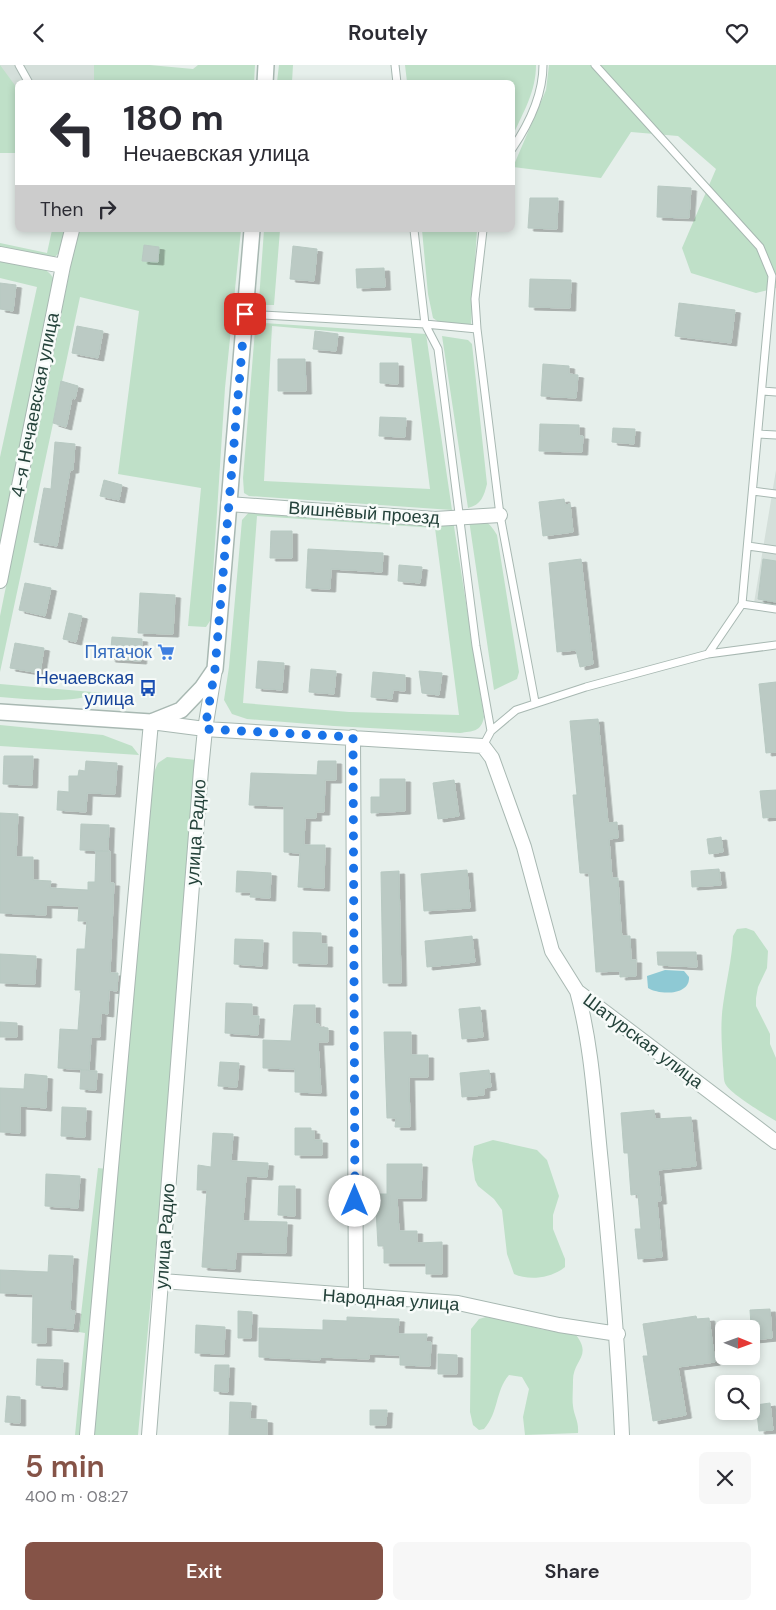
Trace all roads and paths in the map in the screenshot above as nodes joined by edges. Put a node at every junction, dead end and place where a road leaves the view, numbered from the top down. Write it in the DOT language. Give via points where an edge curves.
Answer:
graph roads {
  1 [pos="19,65"];
  2 [pos="266,65"];
  3 [pos="395,65"];
  4 [pos="543,65"];
  5 [pos="595,65"];
  6 [pos="27,80"];
  7 [pos="265,80"];
  8 [pos="397,80"];
  9 [pos="515,143"];
  10 [pos="72,232"];
  11 [pos="252,232"];
  12 [pos="414,232"];
  13 [pos="482,232"];
  14 [pos="0,254"];
  15 [pos="63,266"];
  16 [pos="245,314"];
  17 [pos="425,324"];
  18 [pos="476,329"];
  19 [pos="762,391"];
  20 [pos="776,393"];
  21 [pos="758,434"];
  22 [pos="776,435"];
  23 [pos="753,491"];
  24 [pos="776,494"];
  25 [pos="228,504"];
  26 [pos="500,515"];
  27 [pos="461,519"];
  28 [pos="748,546"];
  29 [pos="776,550"];
  30 [pos="0,581"];
  31 [pos="742,604"];
  32 [pos="776,609"];
  33 [pos="776,645"];
  34 [pos="708,654"];
  35 [pos="215,669"];
  36 [pos="535,702"];
  37 [pos="0,712"];
  38 [pos="151,722"];
  39 [pos="205,729"];
  40 [pos="491,731"];
  41 [pos="353,737"];
  42 [pos="483,746"];
  43 [pos="577,991"];
  44 [pos="776,1142"];
  45 [pos="162,1281"];
  46 [pos="356,1297"];
  47 [pos="618,1334"];
  48 [pos="87,1435"];
  49 [pos="148,1435"];
  50 [pos="622,1435"];
  1 -- 6 [label="lane"];
  2 -- 7 [label="street"];
  3 -- 8 [label="lane"];
  4 -- 9 [label="lane" via="540,95"];
  5 -- 19 [label="lane" via="760,247 772,276"];
  10 -- 15 [label="street, 4-я Нечаевская улица"];
  11 -- 16 [label="street, улица Радио"];
  12 -- 17 [label="lane"];
  13 -- 18 [label="lane" via="475,299"];
  14 -- 15 [label="street"];
  15 -- 30 [label="street, 4-я Нечаевская улица"];
  16 -- 17 [label="lane"];
  16 -- 25 [label="street, улица Радио"];
  17 -- 18 [label="lane"];
  17 -- 27 [label="lane" via="438,349"];
  18 -- 26 [label="lane"];
  19 -- 20 [label="lane"];
  19 -- 21 [label="lane"];
  21 -- 22 [label="lane"];
  21 -- 23 [label="lane"];
  23 -- 24 [label="lane"];
  23 -- 28 [label="lane"];
  25 -- 27 [label="street, Вишнёвый проезд"];
  25 -- 35 [label="street, улица Радио"];
  26 -- 27 [label="street, Вишнёвый проезд"];
  26 -- 36 [label="lane"];
  27 -- 40 [label="lane" via="476,646"];
  28 -- 29 [label="lane"];
  28 -- 31 [label="lane"];
  31 -- 32 [label="lane"];
  31 -- 34 [label="lane"];
  33 -- 34 [label="lane"];
  34 -- 36 [label="lane"];
  35 -- 38 [label="street" via="181,710"];
  35 -- 39 [label="street, улица Радио"];
  36 -- 40 [label="lane" via="516,709"];
  37 -- 38 [label="street"];
  38 -- 39 [label="street"];
  38 -- 48 [label="street"];
  39 -- 41 [label="street"];
  39 -- 45 [label="street, улица Радио"];
  40 -- 42 [label="lane"];
  41 -- 42 [label="street"];
  41 -- 46 [label="street"];
  42 -- 43 [label="street, Шатурская улица" via="492,758 524,847 552,951"];
  43 -- 44 [label="street, Шатурская улица"];
  43 -- 47 [label="street" via="584,1017 593,1088"];
  45 -- 46 [label="street, Народная улица"];
  45 -- 49 [label="street, улица Радио"];
  46 -- 47 [label="street, Народная улица" via="458,1303"];
  47 -- 50 [label="street"];
}
